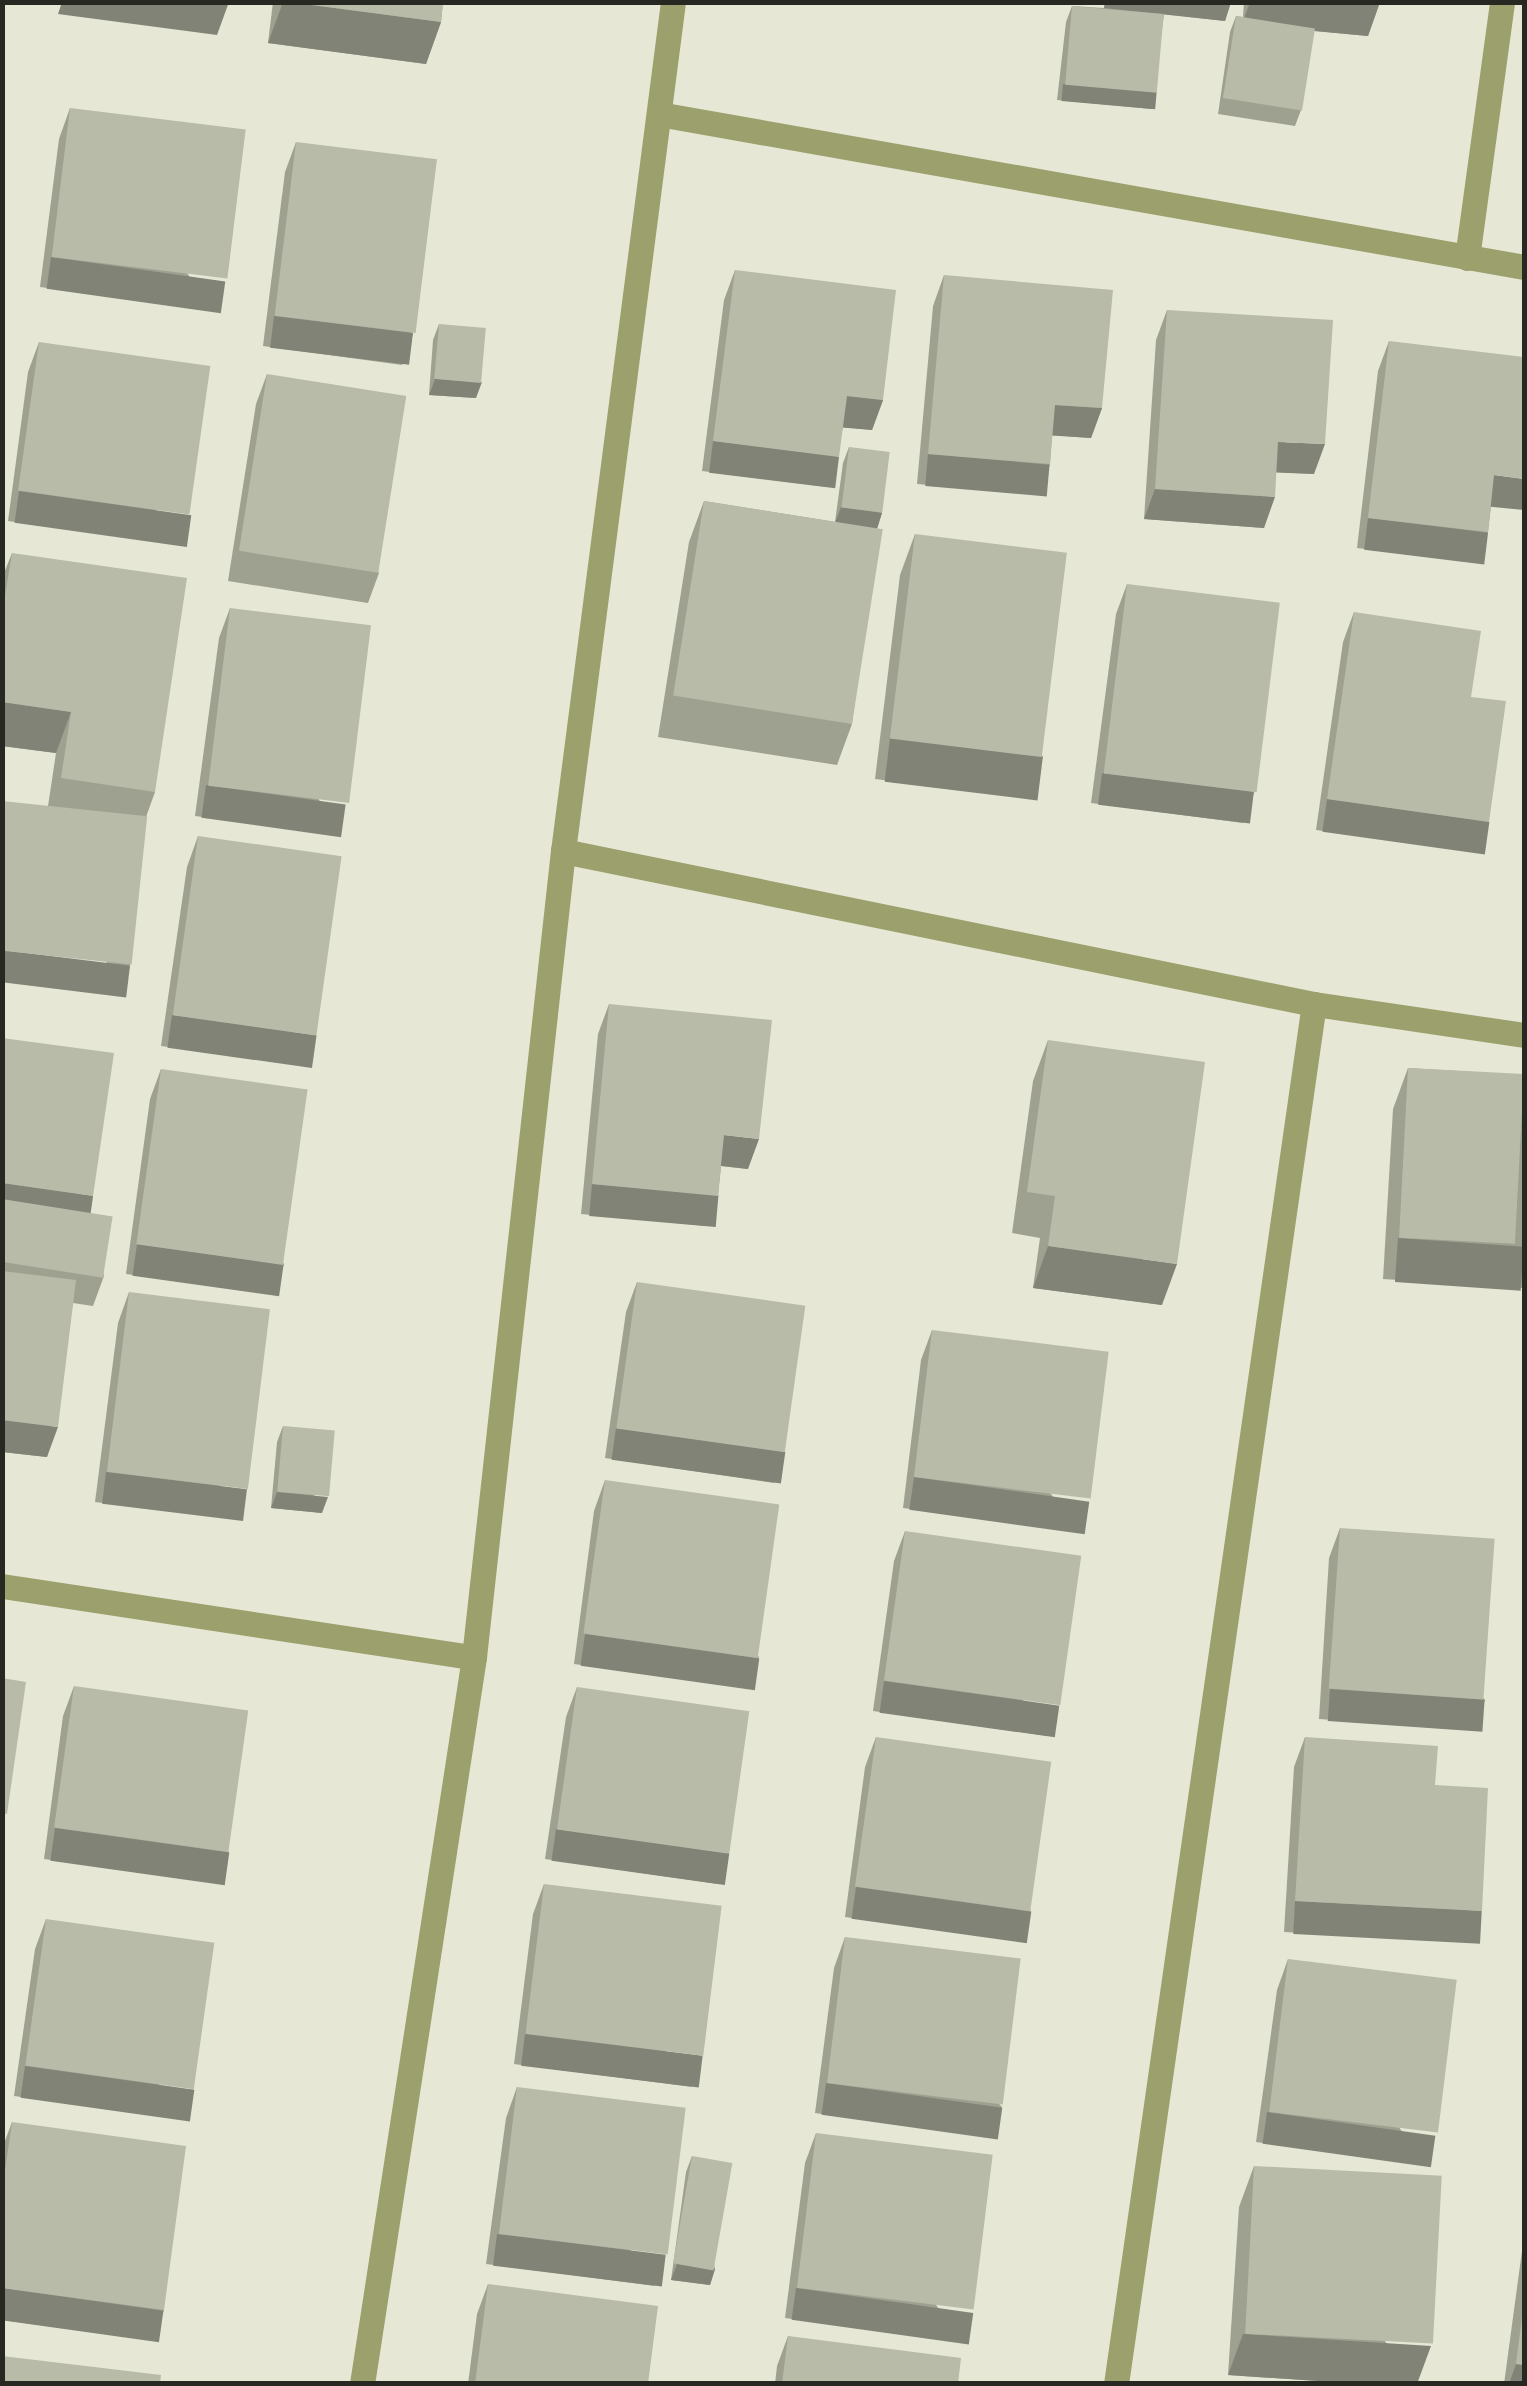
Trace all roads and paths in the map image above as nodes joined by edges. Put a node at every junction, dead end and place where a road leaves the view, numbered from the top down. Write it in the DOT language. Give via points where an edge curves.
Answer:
graph roads {
  1 [pos="673,2"];
  2 [pos="1502,2"];
  3 [pos="660,114"];
  4 [pos="1467,258"];
  5 [pos="1524,267"];
  6 [pos="563,852"];
  7 [pos="1314,1004"];
  8 [pos="1524,1035"];
  9 [pos="2,1586"];
  10 [pos="474,1656"];
  11 [pos="362,2384"];
  12 [pos="1116,2384"];
  1 -- 3 [label="street"];
  2 -- 4 [label="street"];
  3 -- 4 [label="street"];
  3 -- 6 [label="street"];
  4 -- 5 [label="street"];
  6 -- 7 [label="street"];
  6 -- 10 [label="street"];
  7 -- 8 [label="street"];
  7 -- 12 [label="street"];
  9 -- 10 [label="street"];
  10 -- 11 [label="street"];
}
